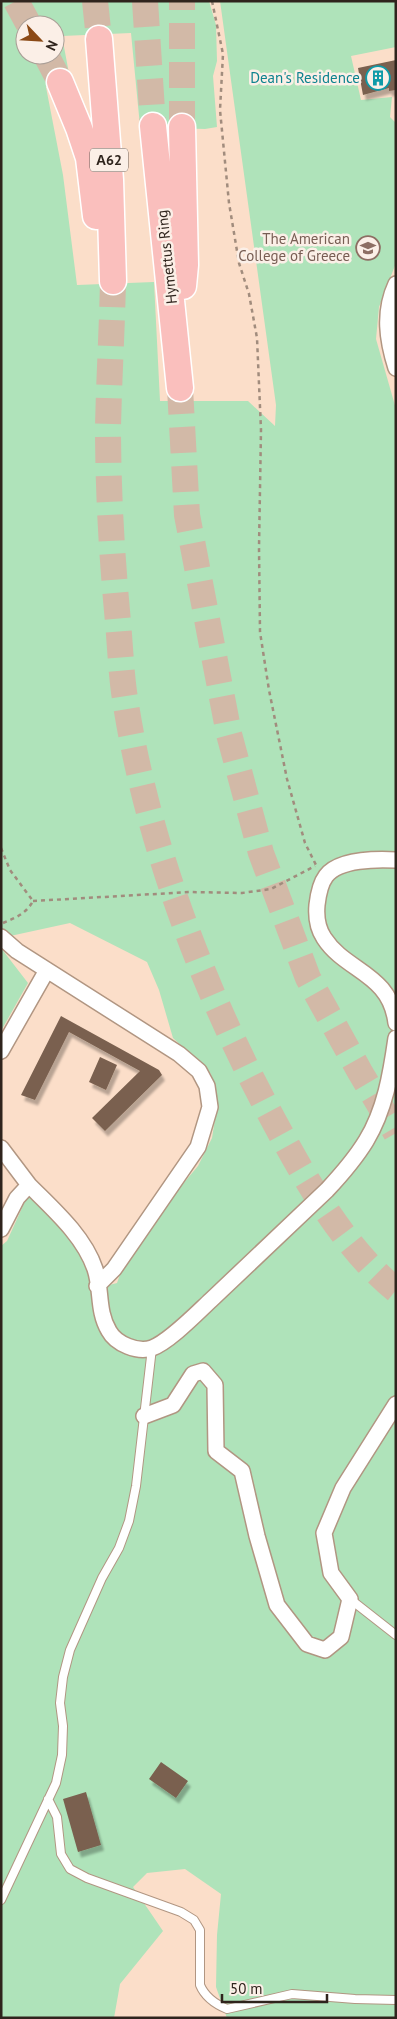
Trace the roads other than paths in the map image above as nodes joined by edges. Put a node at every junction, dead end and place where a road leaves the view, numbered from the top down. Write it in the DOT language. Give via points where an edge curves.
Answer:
graph roads {
  1 [pos="99,39"];
  2 [pos="60,82"];
  3 [pos="153,126"];
  4 [pos="182,127"];
  5 [pos="396,284"];
  6 [pos="177,348"];
  7 [pos="396,368"];
  8 [pos="180,388"];
  9 [pos="396,860"];
  10 [pos="1,937"];
  11 [pos="47,970"];
  12 [pos="396,1024"];
  13 [pos="396,1038"];
  14 [pos="1,1051"];
  15 [pos="1,1148"];
  16 [pos="29,1186"];
  17 [pos="1,1229"];
  18 [pos="97,1286"];
  19 [pos="152,1348"];
  20 [pos="396,1404"];
  21 [pos="144,1416"];
  22 [pos="350,1599"];
  23 [pos="396,1635"];
  24 [pos="48,1799"];
  25 [pos="1,1900"];
  26 [pos="396,2000"];
  1 -- 2 [label="highway, Α62" via="110,180 113,281 102,258 89,158"];
  3 -- 6 [label="highway, Hymettus Ring"];
  4 -- 6 [label="highway" via="185,265"];
  5 -- 7 [label="street" via="387,319 389,344"];
  6 -- 8 [label="highway, Hymettus Ring"];
  9 -- 12 [label="street" via="379,859 321,870 316,916 323,937 333,950 386,994 394,1009"];
  10 -- 11 [label="street"];
  11 -- 14 [label="street"];
  11 -- 18 [label="street" via="179,1054 199,1071 207,1086 210,1107 198,1147 114,1269"];
  13 -- 19 [label="street" via="383,1102 366,1141 345,1170 328,1190 193,1317"];
  15 -- 16 [label="street"];
  16 -- 17 [label="street" via="17,1198"];
  16 -- 18 [label="street" via="74,1233 94,1269"];
  18 -- 19 [label="street" via="101,1316 110,1333 119,1342 135,1348"];
  19 -- 21 [label="lane"];
  20 -- 22 [label="street" via="343,1488 324,1533 331,1573"];
  21 -- 22 [label="street" via="173,1405 193,1374 203,1371 216,1385 216,1451 242,1471 277,1605 308,1644 325,1650 341,1637"];
  21 -- 24 [label="lane" via="129,1521 70,1650 63,1677 60,1703 62,1755 56,1783"];
  22 -- 23 [label="lane"];
  24 -- 25 [label="lane"];
  24 -- 26 [label="lane" via="56,1817 61,1854 70,1870 172,1908 194,1920 200,1930 200,1985 204,1994 220,2006 227,2009 292,1994"];
}
